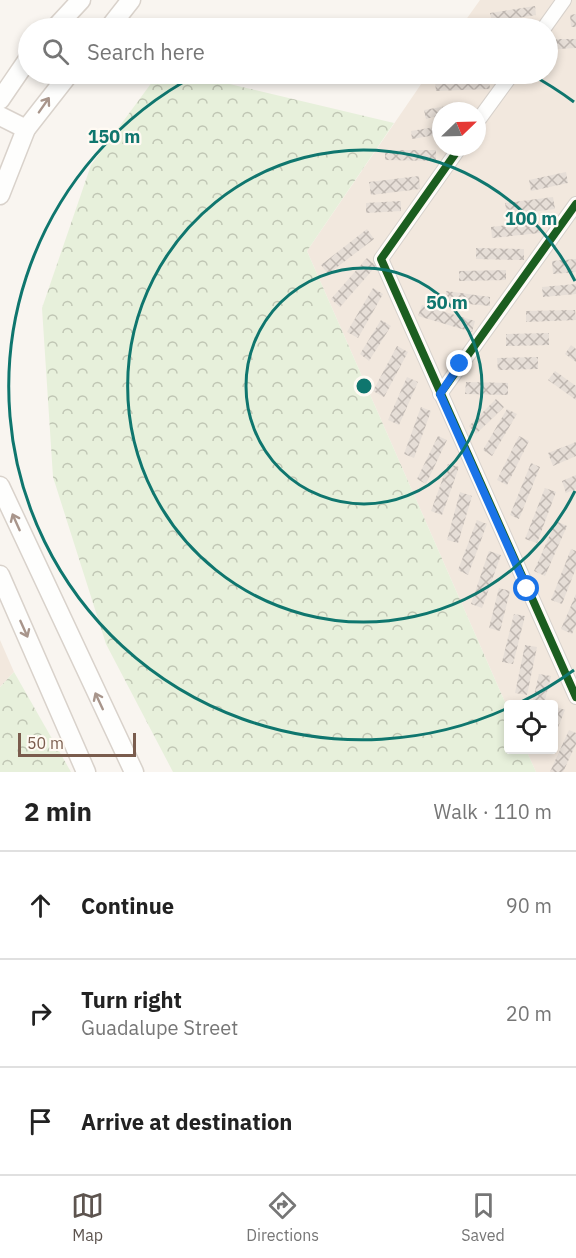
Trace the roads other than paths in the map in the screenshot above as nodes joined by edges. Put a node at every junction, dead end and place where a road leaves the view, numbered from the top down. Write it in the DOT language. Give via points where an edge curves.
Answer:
graph roads {
  1 [pos="81,0"];
  2 [pos="131,0"];
  3 [pos="564,0"];
  4 [pos="64,18"];
  5 [pos="117,18"];
  6 [pos="551,18"];
  7 [pos="18,73"];
  8 [pos="61,84"];
  9 [pos="505,84"];
  10 [pos="0,100"];
  11 [pos="486,110"];
  12 [pos="0,116"];
  13 [pos="26,129"];
  14 [pos="454,156"];
  15 [pos="0,195"];
  16 [pos="576,204"];
  17 [pos="440,394"];
  18 [pos="0,486"];
  19 [pos="0,575"];
  20 [pos="576,698"];
  21 [pos="86,772"];
  22 [pos="134,772"];
  1 -- 4 [label="main road"];
  2 -- 5 [label="main road"];
  3 -- 6 [label="street"];
  7 -- 10 [label="main road"];
  13 -- 8 [label="main road, one-way"];
  9 -- 11 [label="street"];
  12 -- 13 [label="main road"];
  13 -- 15 [label="main road"];
  14 -- 17 [label="street" via="381,259"];
  16 -- 17 [label="street"];
  17 -- 20 [label="street"];
  22 -- 18 [label="main road, one-way"];
  19 -- 21 [label="main road, one-way"];
}
